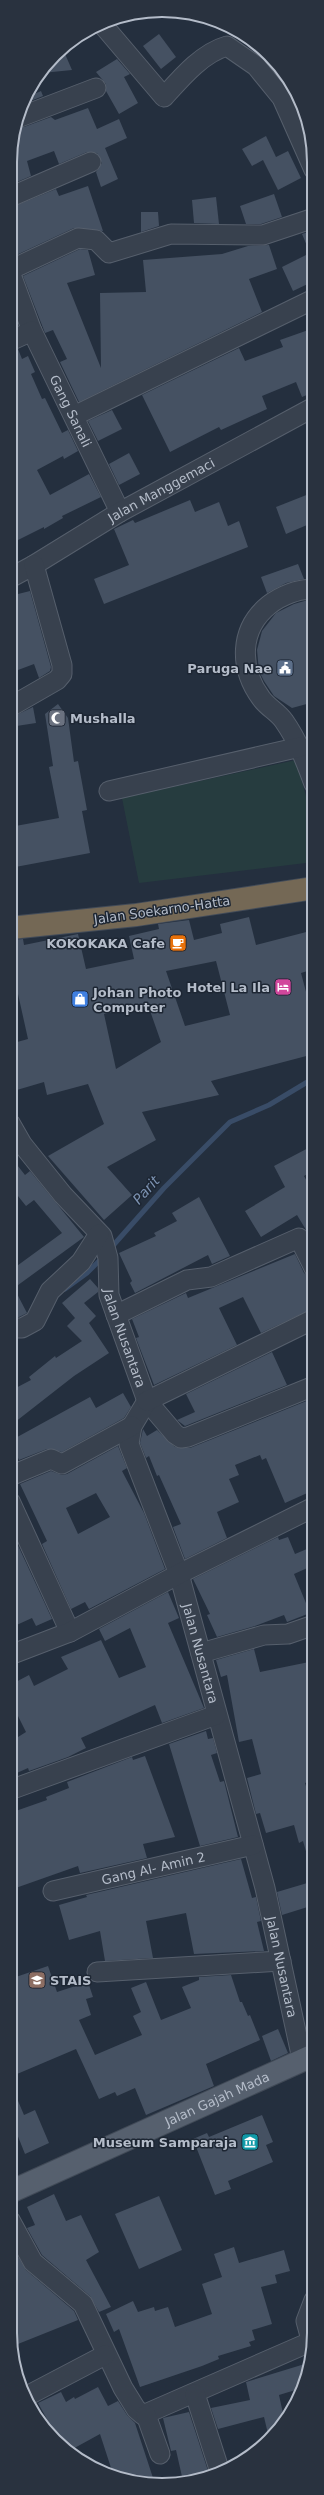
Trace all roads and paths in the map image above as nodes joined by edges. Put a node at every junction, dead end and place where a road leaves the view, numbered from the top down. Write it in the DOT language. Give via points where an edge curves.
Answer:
graph roads {
  1 [pos="106,29"];
  2 [pos="96,88"];
  3 [pos="25,115"];
  4 [pos="307,154"];
  5 [pos="91,162"];
  6 [pos="17,194"];
  7 [pos="307,220"];
  8 [pos="17,268"];
  9 [pos="17,290"];
  10 [pos="307,303"];
  11 [pos="32,331"];
  12 [pos="17,338"];
  13 [pos="307,411"];
  14 [pos="74,416"];
  15 [pos="120,512"];
  16 [pos="34,565"];
  17 [pos="17,574"];
  18 [pos="307,591"];
  19 [pos="17,703"];
  20 [pos="300,747"];
  21 [pos="307,766"];
  22 [pos="109,791"];
  23 [pos="307,889"];
  24 [pos="17,927"];
  25 [pos="17,1135"];
  26 [pos="101,1235"];
  27 [pos="307,1254"];
  28 [pos="116,1315"];
  29 [pos="307,1322"];
  30 [pos="17,1328"];
  31 [pos="307,1389"];
  32 [pos="147,1401"];
  33 [pos="132,1426"];
  34 [pos="17,1473"];
  35 [pos="307,1510"];
  36 [pos="17,1534"];
  37 [pos="179,1574"];
  38 [pos="307,1627"];
  39 [pos="70,1632"];
  40 [pos="17,1652"];
  41 [pos="201,1653"];
  42 [pos="216,1714"];
  43 [pos="17,1787"];
  44 [pos="253,1845"];
  45 [pos="53,1891"];
  46 [pos="281,1961"];
  47 [pos="97,1972"];
  48 [pos="307,2053"];
  49 [pos="307,2057"];
  50 [pos="17,2189"];
  51 [pos="17,2233"];
  52 [pos="307,2346"];
  53 [pos="105,2355"];
  54 [pos="31,2394"];
  55 [pos="194,2394"];
  56 [pos="146,2415"];
  57 [pos="160,2454"];
  58 [pos="218,2466"];
  1 -- 4 [label="street" via="164,97 187,71 217,48 227,46 256,66 282,98"];
  2 -- 3 [label="street"];
  5 -- 6 [label="street"];
  7 -- 8 [label="street" via="262,235 171,234 109,253 96,240 78,238"];
  9 -- 11 [label="street, Gang Sanali"];
  10 -- 14 [label="street"];
  11 -- 12 [label="street"];
  11 -- 14 [label="street, Gang Sanali"];
  13 -- 15 [label="street, Jalan Manggemaci"];
  14 -- 15 [label="street, Gang Sanali"];
  15 -- 16 [label="street, Jalan Manggemaci"];
  16 -- 17 [label="street, Jalan Manggemaci"];
  16 -- 19 [label="street" via="62,665 62,674 57,680"];
  18 -- 20 [label="street" via="276,599 255,620 245,641 245,664 254,688 262,700 284,720"];
  20 -- 21 [label="street"];
  20 -- 22 [label="street"];
  23 -- 24 [label="highway, Jalan Soekarno-Hatta" via="136,915"];
  25 -- 26 [label="street" via="63,1195"];
  26 -- 28 [label="street, Jalan Nusantara" via="108,1258 109,1295"];
  26 -- 30 [label="street" via="81,1262 50,1291 35,1321"];
  27 -- 28 [label="street" via="299,1238 210,1277 187,1280"];
  28 -- 32 [label="street, Jalan Nusantara"];
  29 -- 32 [label="street"];
  31 -- 32 [label="street" via="181,1438"];
  32 -- 33 [label="street, Jalan Nusantara"];
  33 -- 34 [label="street" via="62,1464 51,1459"];
  33 -- 37 [label="street, Jalan Nusantara" via="128,1444"];
  35 -- 37 [label="street"];
  36 -- 39 [label="street"];
  37 -- 39 [label="street"];
  37 -- 41 [label="street, Jalan Nusantara"];
  38 -- 41 [label="street" via="288,1634 264,1635"];
  39 -- 40 [label="street"];
  41 -- 42 [label="street, Jalan Nusantara"];
  42 -- 43 [label="street"];
  42 -- 44 [label="street, Jalan Nusantara"];
  44 -- 45 [label="street, Gang Al- Amin 2"];
  44 -- 46 [label="street, Jalan Nusantara"];
  46 -- 47 [label="street"];
  46 -- 48 [label="street, Jalan Nusantara"];
  49 -- 50 [label="main road, Jalan Gajah Mada"];
  51 -- 53 [label="street" via="33,2262 82,2304"];
  52 -- 55 [label="street"];
  53 -- 54 [label="street"];
  53 -- 56 [label="street" via="136,2408"];
  55 -- 56 [label="street"];
  55 -- 58 [label="street"];
  56 -- 57 [label="street"];
}
